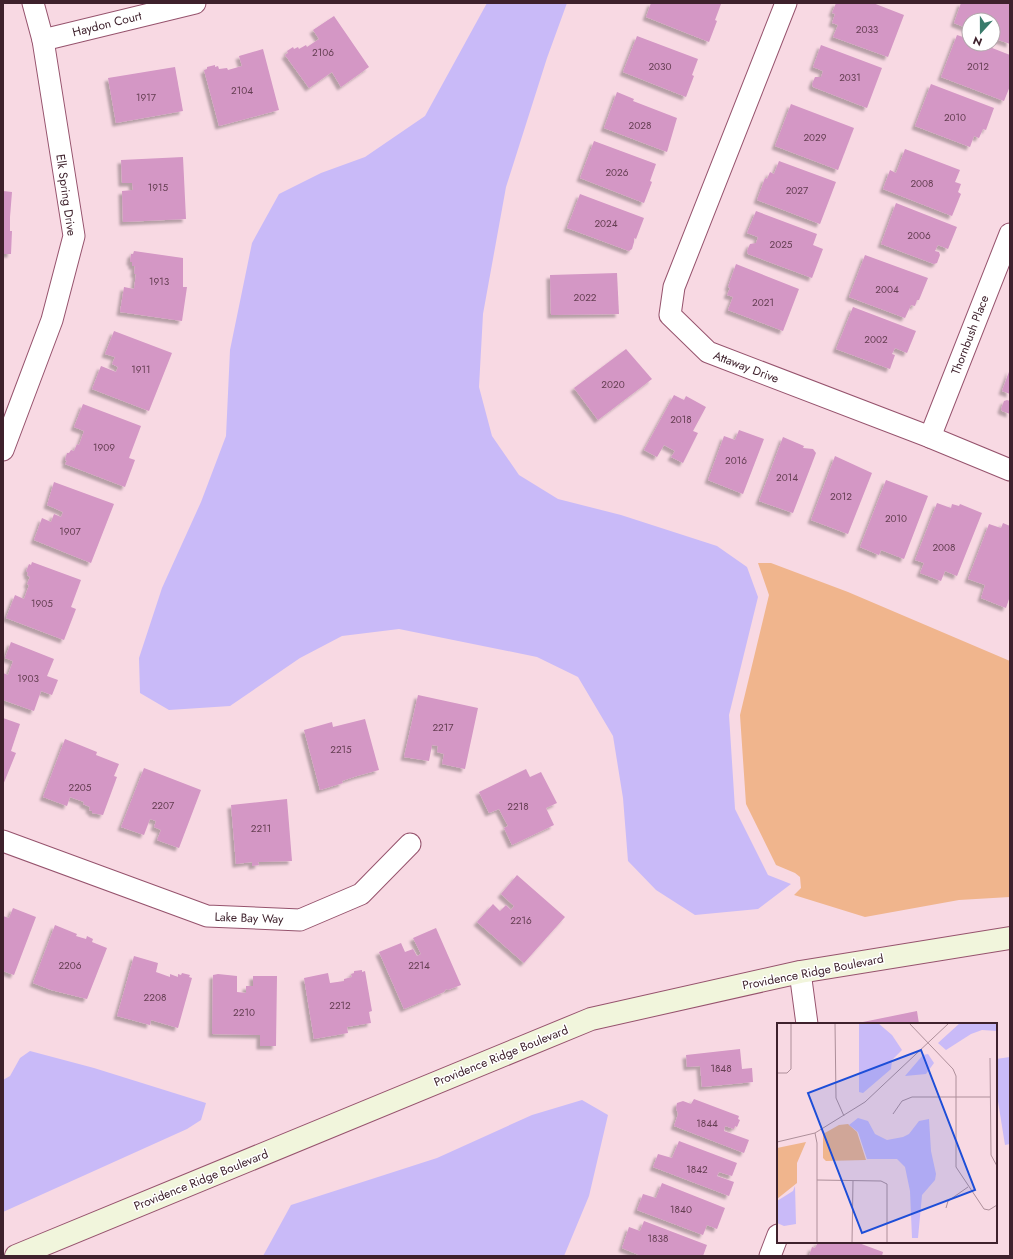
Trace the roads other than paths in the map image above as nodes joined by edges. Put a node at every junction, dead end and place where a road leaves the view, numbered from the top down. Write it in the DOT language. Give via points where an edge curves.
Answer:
graph roads {
  1 [pos="33,3"];
  2 [pos="195,3"];
  3 [pos="786,3"];
  4 [pos="43,40"];
  5 [pos="1010,234"];
  6 [pos="930,437"];
  7 [pos="3,450"];
  8 [pos="1010,470"];
  9 [pos="3,841"];
  10 [pos="410,844"];
  11 [pos="1010,938"];
  12 [pos="800,972"];
  13 [pos="807,1023"];
  14 [pos="777,1238"];
  15 [pos="16,1256"];
  16 [pos="770,1256"];
  1 -- 4 [label="street, Elk Spring Drive"];
  2 -- 4 [label="street, Haydon Court"];
  3 -- 6 [label="street, Attaway Drive" via="674,287 670,315 708,352"];
  4 -- 7 [label="street, Elk Spring Drive" via="74,236 52,320"];
  5 -- 6 [label="street, Thornbush Place"];
  6 -- 8 [label="street, Attaway Drive"];
  9 -- 10 [label="street, Lake Bay Way" via="207,916 300,920 361,894"];
  11 -- 12 [label="street, Providence Ridge Boulevard"];
  12 -- 13 [label="street"];
  12 -- 15 [label="street, Providence Ridge Boulevard" via="591,1019"];
  14 -- 16 [label="street"];
}
